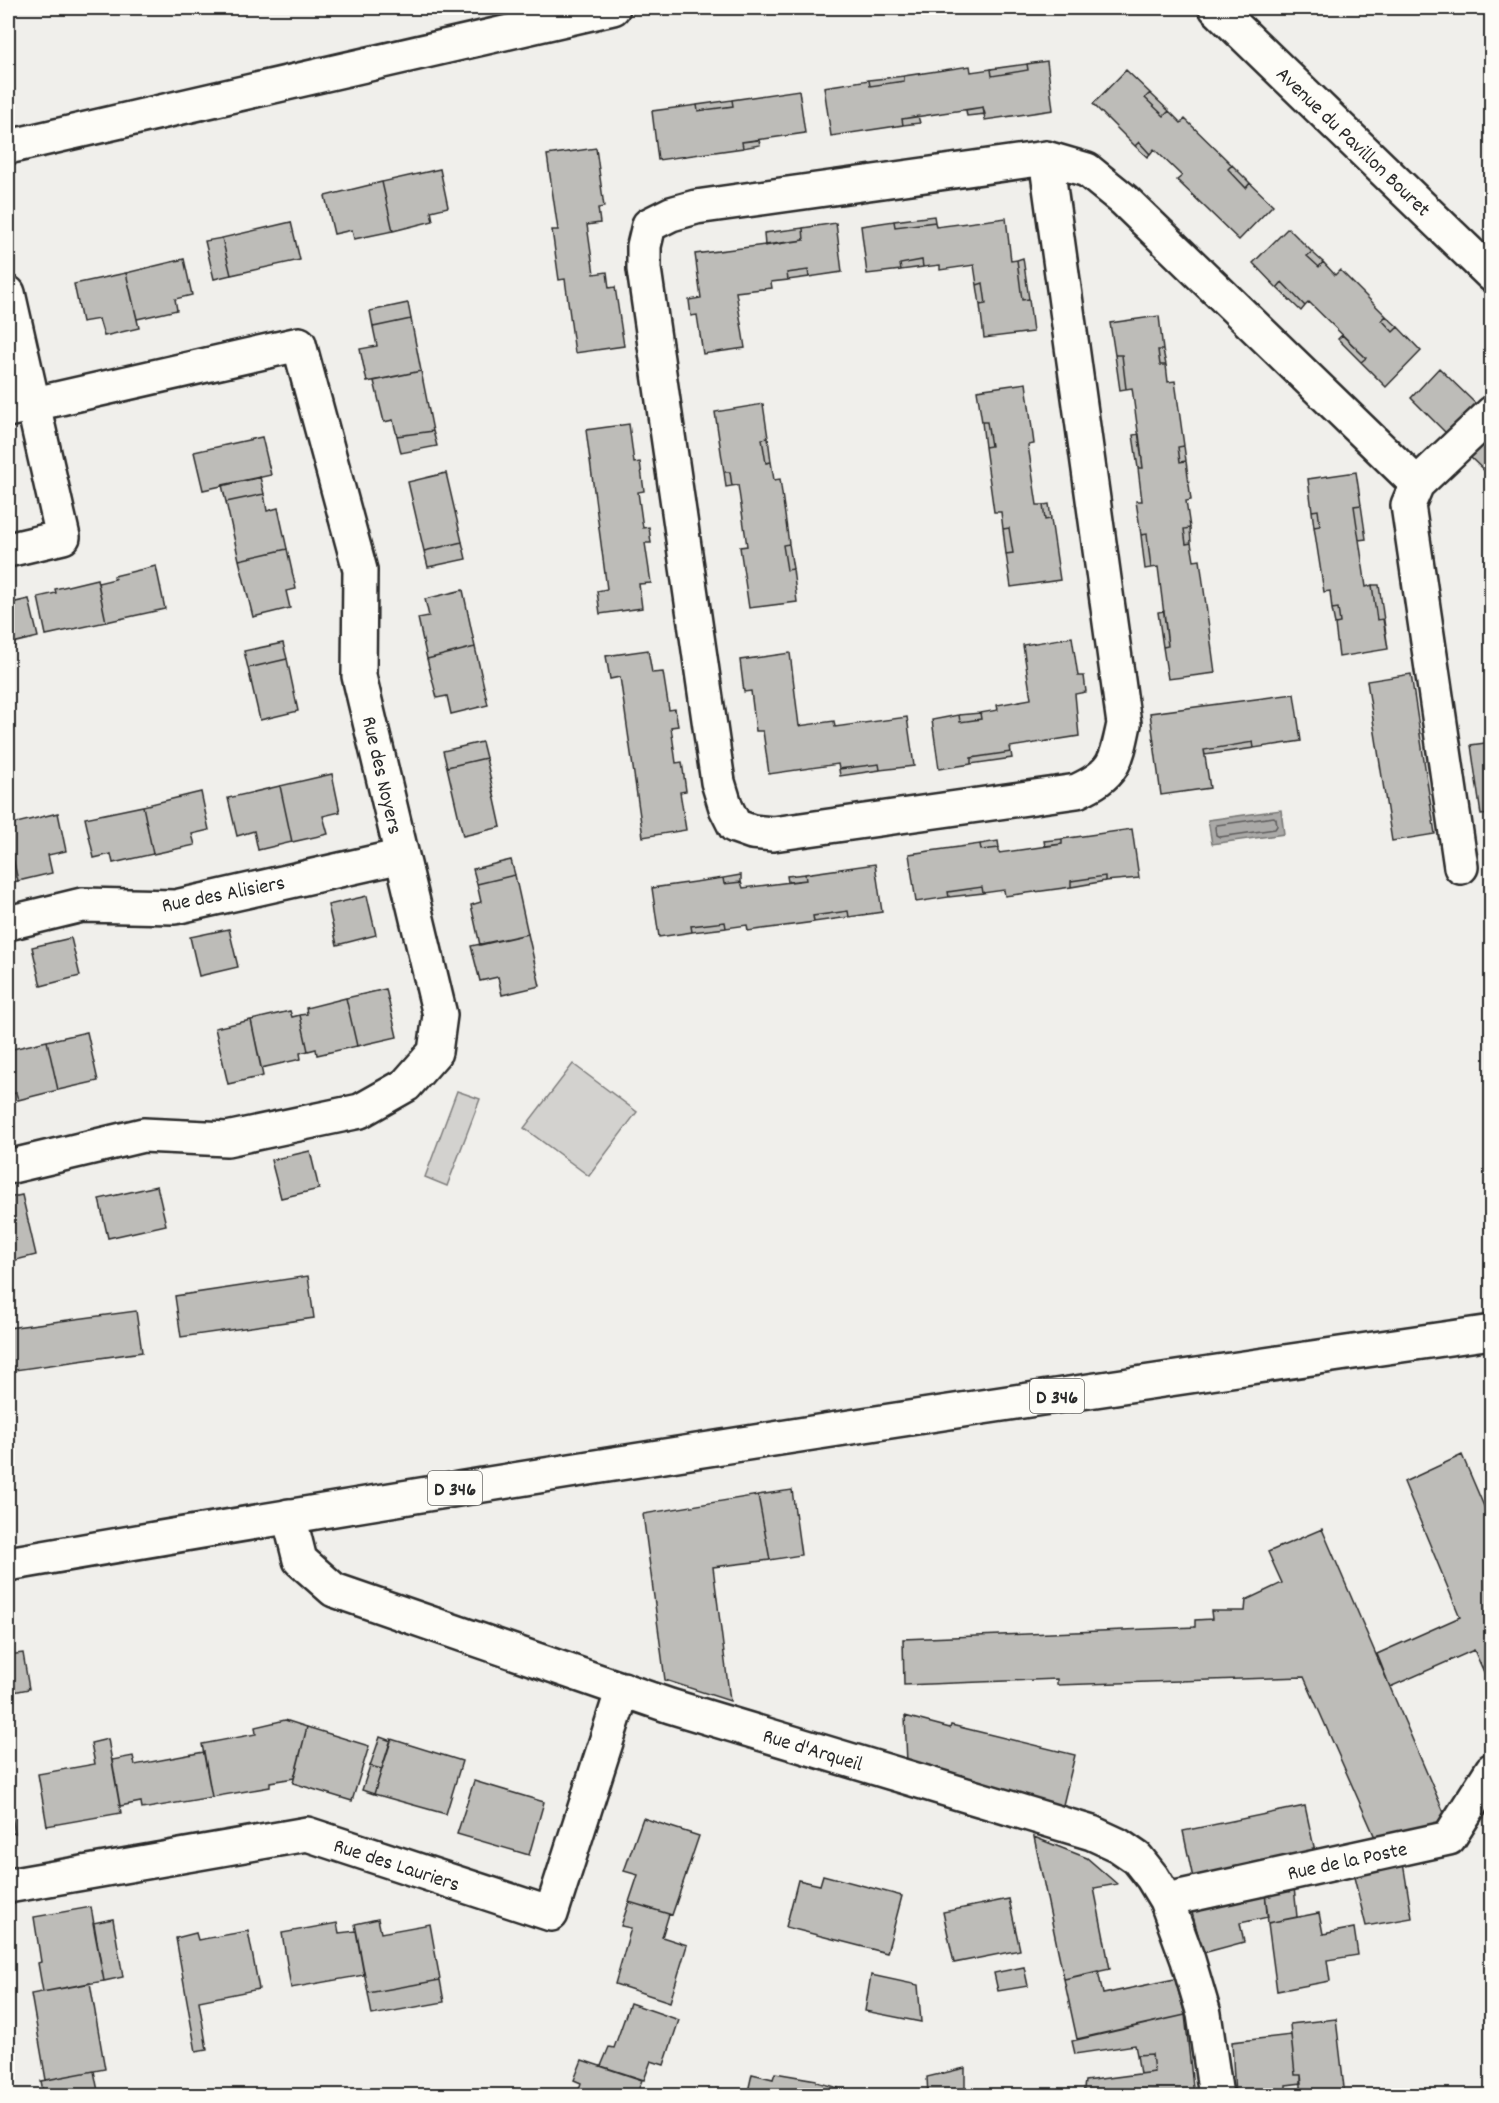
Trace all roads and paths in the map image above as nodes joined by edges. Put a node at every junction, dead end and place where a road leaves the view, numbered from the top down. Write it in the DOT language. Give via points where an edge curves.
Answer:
graph roads {
  1 [pos="614,8"];
  2 [pos="1216,8"];
  3 [pos="8,147"];
  4 [pos="1046,158"];
  5 [pos="1491,275"];
  6 [pos="8,294"];
  7 [pos="20,407"];
  8 [pos="1491,413"];
  9 [pos="1417,484"];
  10 [pos="8,550"];
  11 [pos="402,856"];
  12 [pos="1461,867"];
  13 [pos="8,922"];
  14 [pos="8,1167"];
  15 [pos="1491,1332"];
  16 [pos="289,1516"];
  17 [pos="8,1564"];
  18 [pos="623,1689"];
  19 [pos="1491,1770"];
  20 [pos="8,1886"];
  21 [pos="1166,1900"];
  22 [pos="1216,2096"];
  1 -- 3 [label="street"];
  2 -- 5 [label="street, Avenue du Pavillon Bouret"];
  4 -- 4 [label="street" via="1124,724 1111,770 1077,791 773,834 735,826 718,782 661,393 644,269 649,225 696,207"];
  4 -- 9 [label="street" via="1087,170 1124,200"];
  6 -- 7 [label="street"];
  7 -- 10 [label="street" via="63,537"];
  7 -- 11 [label="street, Rue des Noyers" via="299,344 360,570 360,676"];
  8 -- 9 [label="street"];
  9 -- 12 [label="street" via="1407,505"];
  11 -- 13 [label="street, Rue des Alisiers" via="175,907 82,905"];
  11 -- 14 [label="street, Rue des Noyers" via="440,1016 435,1052 406,1085 360,1111 227,1138 143,1135"];
  15 -- 16 [label="street, D 346" via="622,1461"];
  16 -- 17 [label="street, D 346"];
  16 -- 18 [label="street, Rue d'Arqueil" via="300,1560 334,1590"];
  18 -- 20 [label="street, Rue des Lauriers" via="551,1914 307,1834"];
  18 -- 21 [label="street, Rue d'Arqueil" via="1092,1833 1137,1858"];
  19 -- 21 [label="street, Rue de la Poste" via="1449,1838"];
  21 -- 22 [label="street, Rue d'Arqueil" via="1204,2014"];
}
